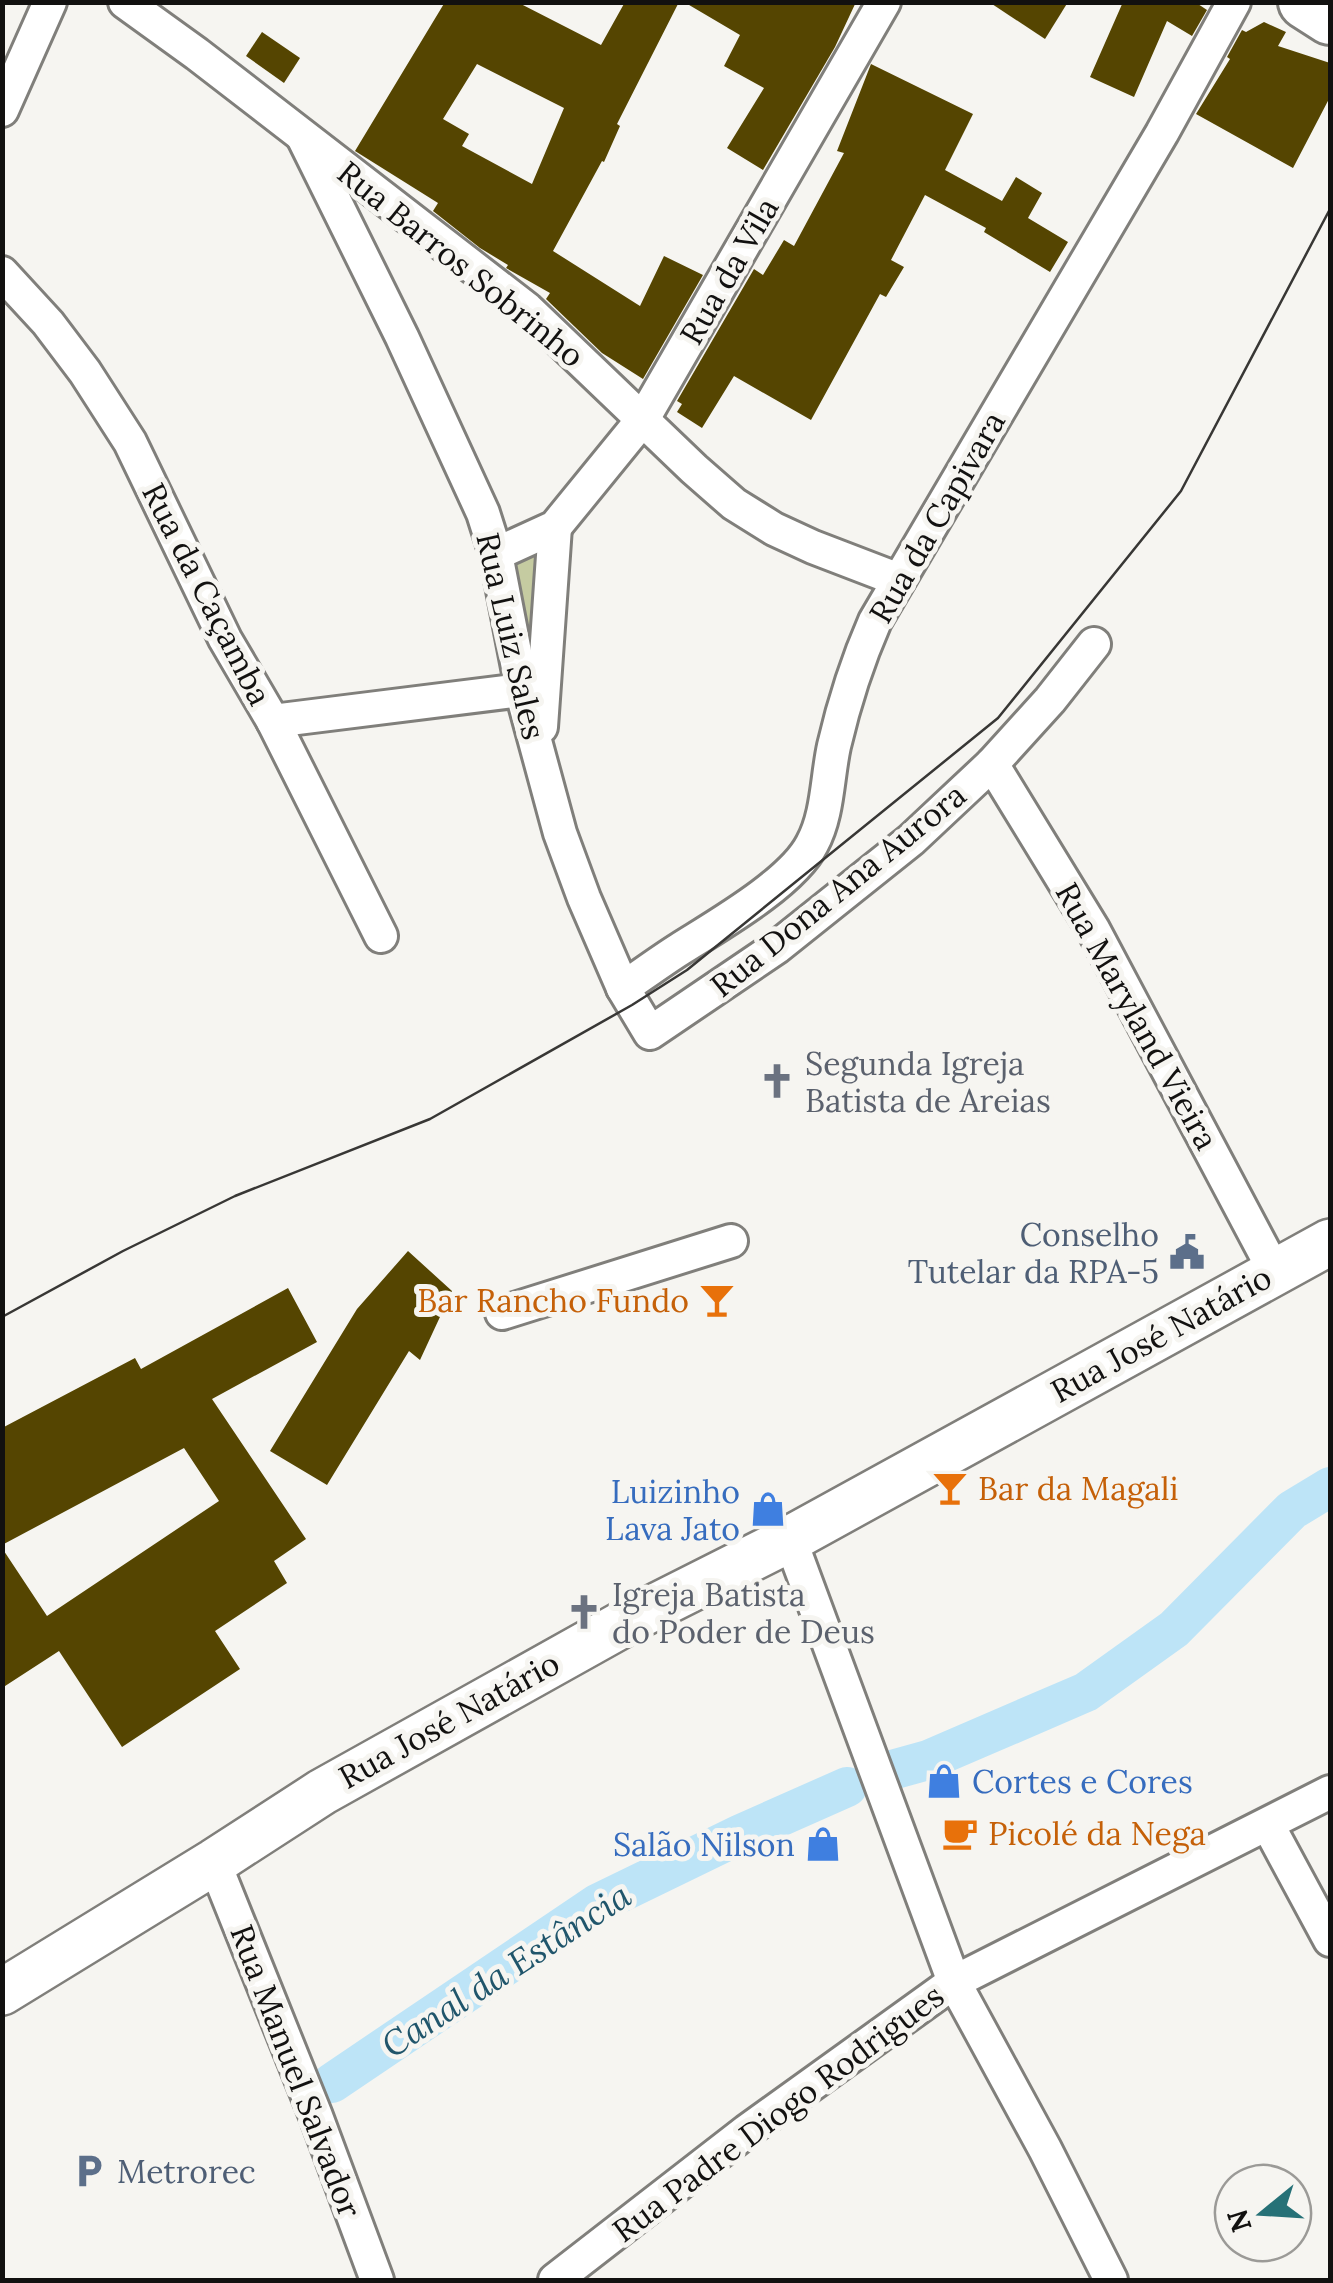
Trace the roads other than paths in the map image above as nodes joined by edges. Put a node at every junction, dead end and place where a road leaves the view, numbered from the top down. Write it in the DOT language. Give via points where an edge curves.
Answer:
graph roads {
  1 [pos="50,2"];
  2 [pos="125,2"];
  3 [pos="884,2"];
  4 [pos="1234,2"];
  5 [pos="1305,2"];
  6 [pos="1330,18"];
  7 [pos="2,110"];
  8 [pos="303,137"];
  9 [pos="2,273"];
  10 [pos="643,419"];
  11 [pos="555,527"];
  12 [pos="496,554"];
  13 [pos="899,580"];
  14 [pos="1094,644"];
  15 [pos="522,690"];
  16 [pos="273,722"];
  17 [pos="538,758"];
  18 [pos="992,764"];
  19 [pos="381,936"];
  20 [pos="623,988"];
  21 [pos="650,1034"];
  22 [pos="731,1241"];
  23 [pos="1330,1242"];
  24 [pos="1275,1272"];
  25 [pos="502,1313"];
  26 [pos="790,1539"];
  27 [pos="1330,1792"];
  28 [pos="1268,1825"];
  29 [pos="214,1862"];
  30 [pos="1330,1940"];
  31 [pos="954,1982"];
  32 [pos="2,1992"];
  33 [pos="377,2280"];
  34 [pos="554,2280"];
  35 [pos="1110,2280"];
  1 -- 7 [label="street"];
  2 -- 8 [label="street, Rua Barros Sobrinho"];
  3 -- 10 [label="street, Rua da Vila"];
  4 -- 13 [label="street, Rua da Capivara"];
  5 -- 6 [label="main road"];
  8 -- 10 [label="street, Rua Barros Sobrinho" via="527,309"];
  8 -- 12 [label="street, Rua Luiz Sales" via="483,513"];
  9 -- 16 [label="street, Rua da Caçamba" via="48,323 130,442"];
  10 -- 11 [label="street, Rua da Vila"];
  10 -- 13 [label="street, Rua Barros Sobrinho" via="734,504 774,529"];
  11 -- 12 [label="street, Rua da Vila"];
  11 -- 17 [label="street"];
  12 -- 15 [label="street, Rua Luiz Sales"];
  13 -- 20 [label="street, Rua da Capivara" via="860,656 812,846 794,870"];
  14 -- 18 [label="street, Rua Dona Ana Aurora"];
  15 -- 16 [label="street"];
  15 -- 17 [label="street, Rua Luiz Sales"];
  16 -- 19 [label="street, Rua da Caçamba"];
  17 -- 20 [label="street, Rua Luiz Sales" via="584,898"];
  18 -- 21 [label="street, Rua Dona Ana Aurora" via="792,936"];
  18 -- 24 [label="street, Rua Maryland Vieira" via="1093,929"];
  20 -- 21 [label="street, Rua Luiz Sales"];
  22 -- 25 [label="street"];
  23 -- 24 [label="main road, Rua José Natário"];
  24 -- 26 [label="main road, Rua José Natário"];
  26 -- 29 [label="main road, Rua José Natário" via="639,1614 322,1792"];
  26 -- 31 [label="street"];
  27 -- 28 [label="street, Rua Padre Diogo Rodrigues"];
  28 -- 30 [label="street"];
  28 -- 31 [label="street, Rua Padre Diogo Rodrigues"];
  29 -- 32 [label="main road, Rua José Natário"];
  29 -- 33 [label="street, Rua Manuel Salvador"];
  31 -- 34 [label="street, Rua Padre Diogo Rodrigues"];
  31 -- 35 [label="street, Rua Padre Diogo Rodrigues"];
}
